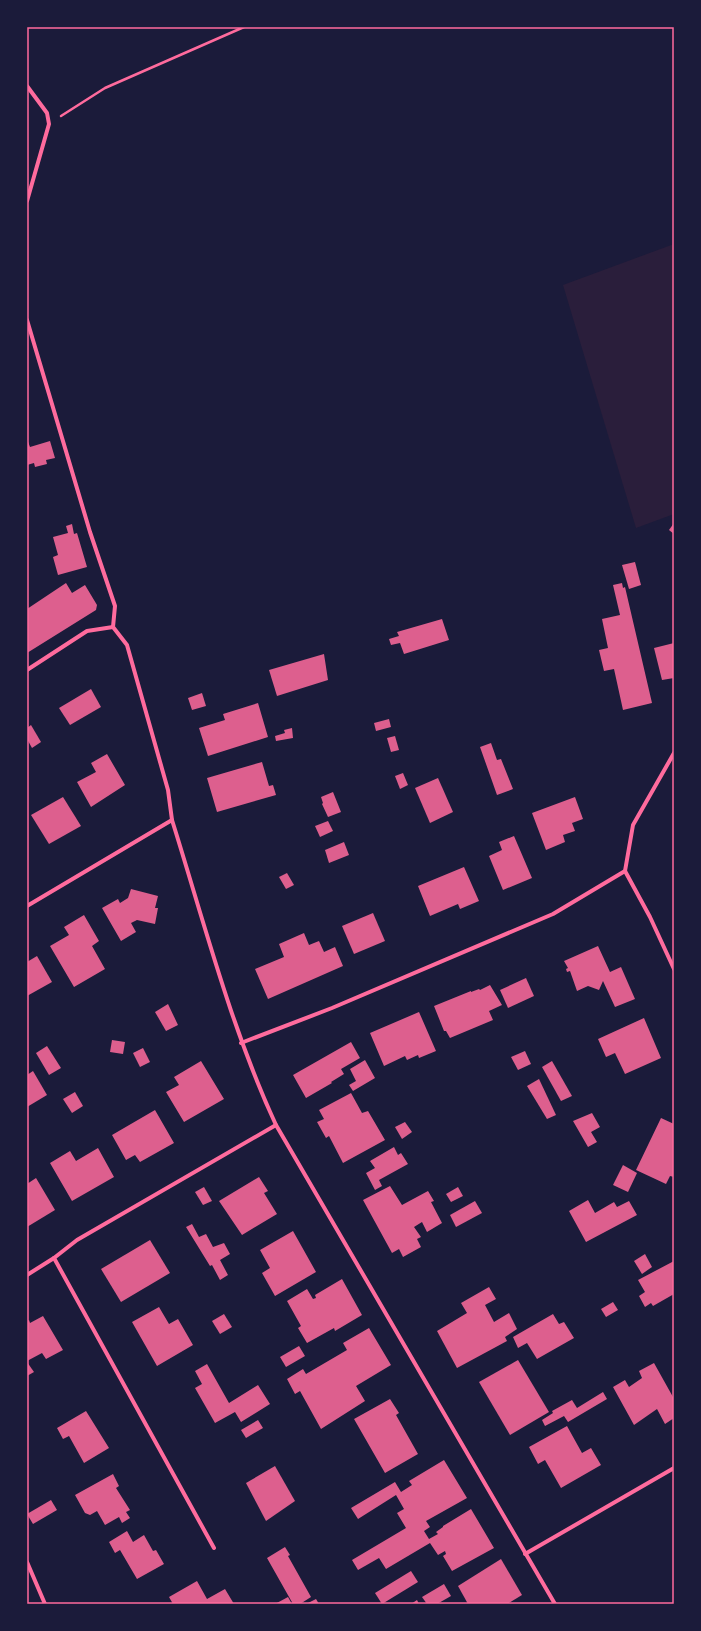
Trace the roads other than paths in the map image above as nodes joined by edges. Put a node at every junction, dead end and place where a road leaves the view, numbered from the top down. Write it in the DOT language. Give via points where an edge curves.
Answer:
graph roads {
  1 [pos="27,86"];
  2 [pos="27,202"];
  3 [pos="27,320"];
  4 [pos="113,627"];
  5 [pos="27,670"];
  6 [pos="674,753"];
  7 [pos="172,820"];
  8 [pos="625,871"];
  9 [pos="27,906"];
  10 [pos="674,968"];
  11 [pos="241,1043"];
  12 [pos="276,1125"];
  13 [pos="54,1258"];
  14 [pos="27,1276"];
  15 [pos="674,1468"];
  16 [pos="214,1548"];
  17 [pos="525,1554"];
  18 [pos="27,1562"];
  19 [pos="45,1604"];
  20 [pos="555,1604"];
  1 -- 2 [label="street" via="47,113 49,124"];
  3 -- 4 [label="street" via="90,532 115,606"];
  4 -- 5 [label="street" via="87,631"];
  4 -- 7 [label="street" via="127,645 168,790"];
  6 -- 8 [label="street" via="632,825"];
  7 -- 9 [label="street"];
  7 -- 11 [label="street"];
  8 -- 10 [label="street"];
  8 -- 11 [label="street" via="553,914 332,1008"];
  11 -- 12 [label="street"];
  12 -- 13 [label="street" via="77,1240"];
  12 -- 17 [label="street"];
  13 -- 14 [label="street"];
  13 -- 16 [label="street"];
  15 -- 17 [label="street"];
  17 -- 20 [label="street"];
  18 -- 19 [label="street"];
}
